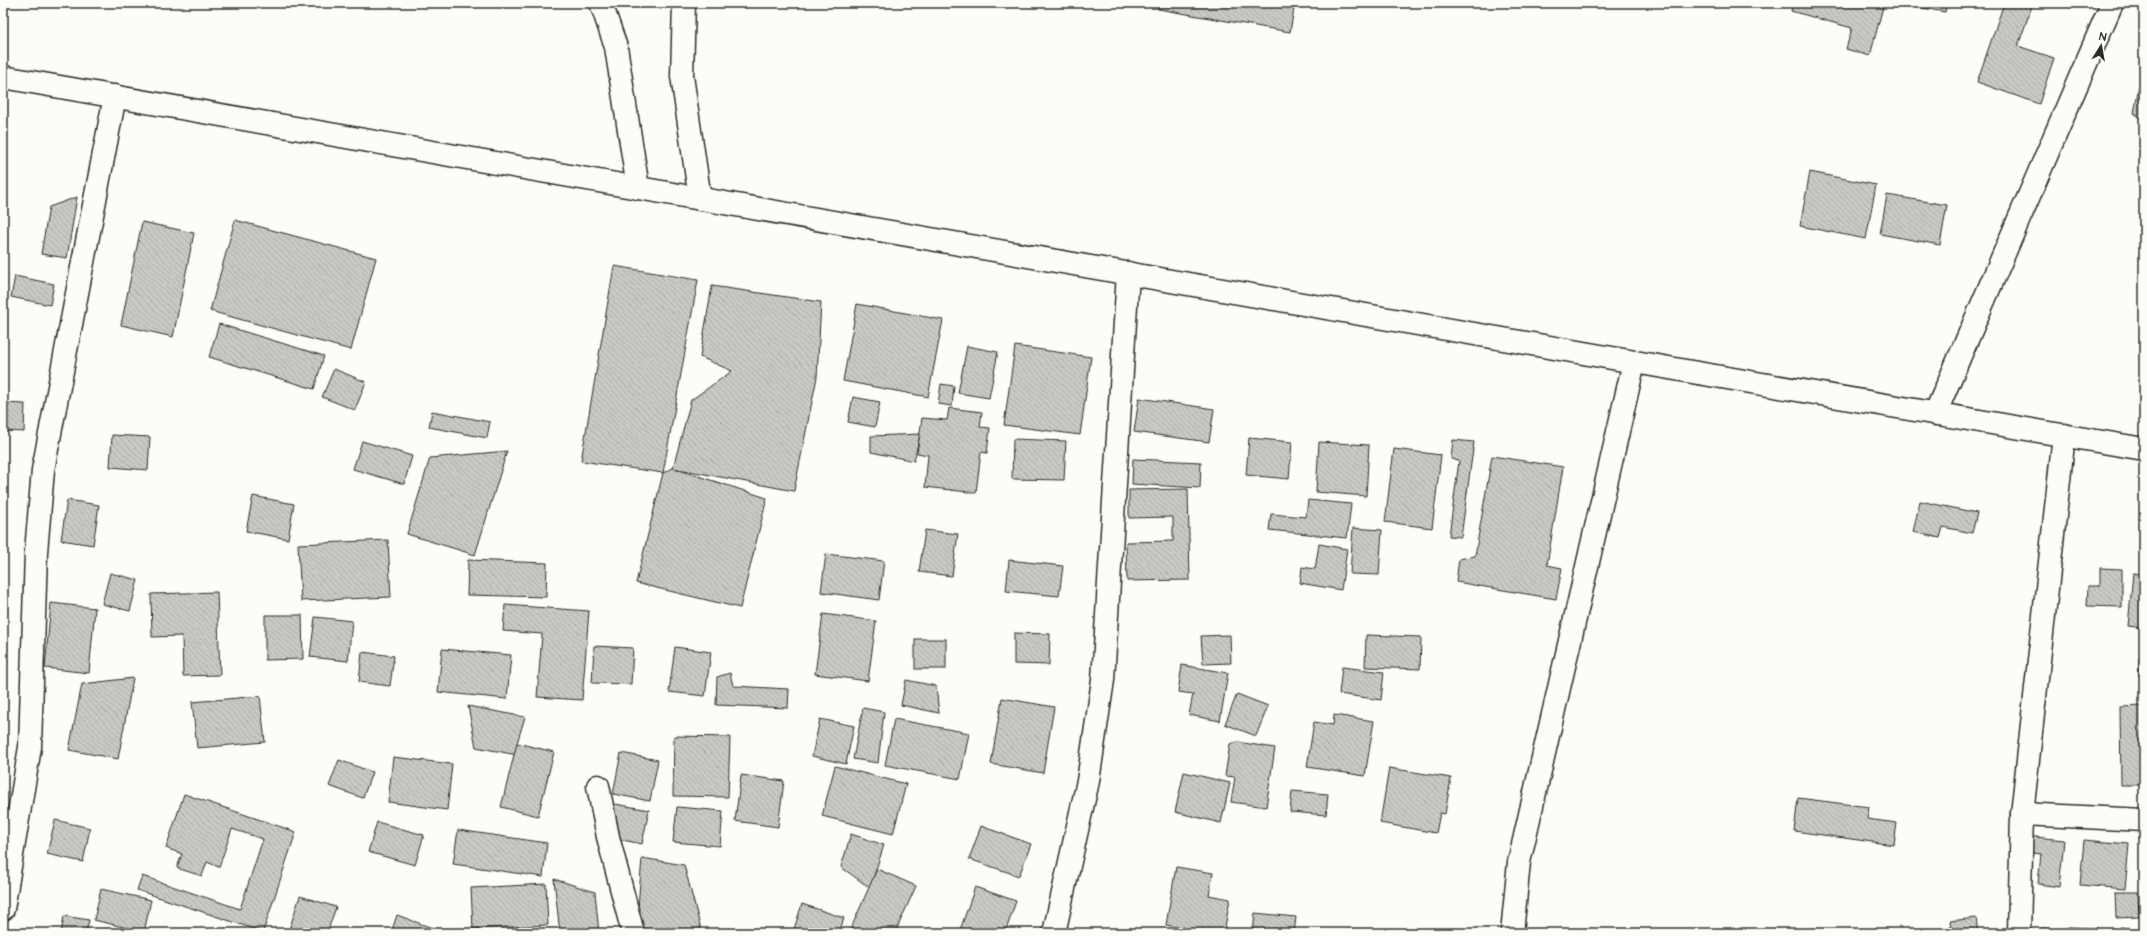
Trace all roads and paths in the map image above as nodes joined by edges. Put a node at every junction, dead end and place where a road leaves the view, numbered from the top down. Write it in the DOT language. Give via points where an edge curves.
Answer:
graph roads {
  1 [pos="601,3"];
  2 [pos="684,3"];
  3 [pos="2112,3"];
  4 [pos="3,76"];
  5 [pos="114,96"];
  6 [pos="638,188"];
  7 [pos="700,199"];
  8 [pos="1128,274"];
  9 [pos="1634,362"];
  10 [pos="1935,414"];
  11 [pos="2064,435"];
  12 [pos="2144,449"];
  13 [pos="598,786"];
  14 [pos="2022,814"];
  15 [pos="2144,820"];
  16 [pos="8,850"];
  17 [pos="3,910"];
  18 [pos="633,933"];
  19 [pos="1054,933"];
  20 [pos="1512,933"];
  21 [pos="2019,933"];
  1 -- 6 [label="street" via="616,47"];
  2 -- 7 [label="street" via="682,76"];
  3 -- 10 [label="street"];
  4 -- 5 [label="street"];
  5 -- 6 [label="street"];
  5 -- 16 [label="street" via="42,470 36,552 30,747"];
  6 -- 7 [label="street"];
  7 -- 8 [label="street"];
  8 -- 9 [label="street"];
  8 -- 19 [label="street" via="1103,680 1088,781"];
  9 -- 10 [label="street"];
  9 -- 20 [label="street" via="1519,862"];
  10 -- 11 [label="street"];
  11 -- 12 [label="street"];
  11 -- 14 [label="street"];
  13 -- 18 [label="street" via="608,837"];
  14 -- 15 [label="street"];
  14 -- 21 [label="street"];
  16 -- 17 [label="street"];
}
